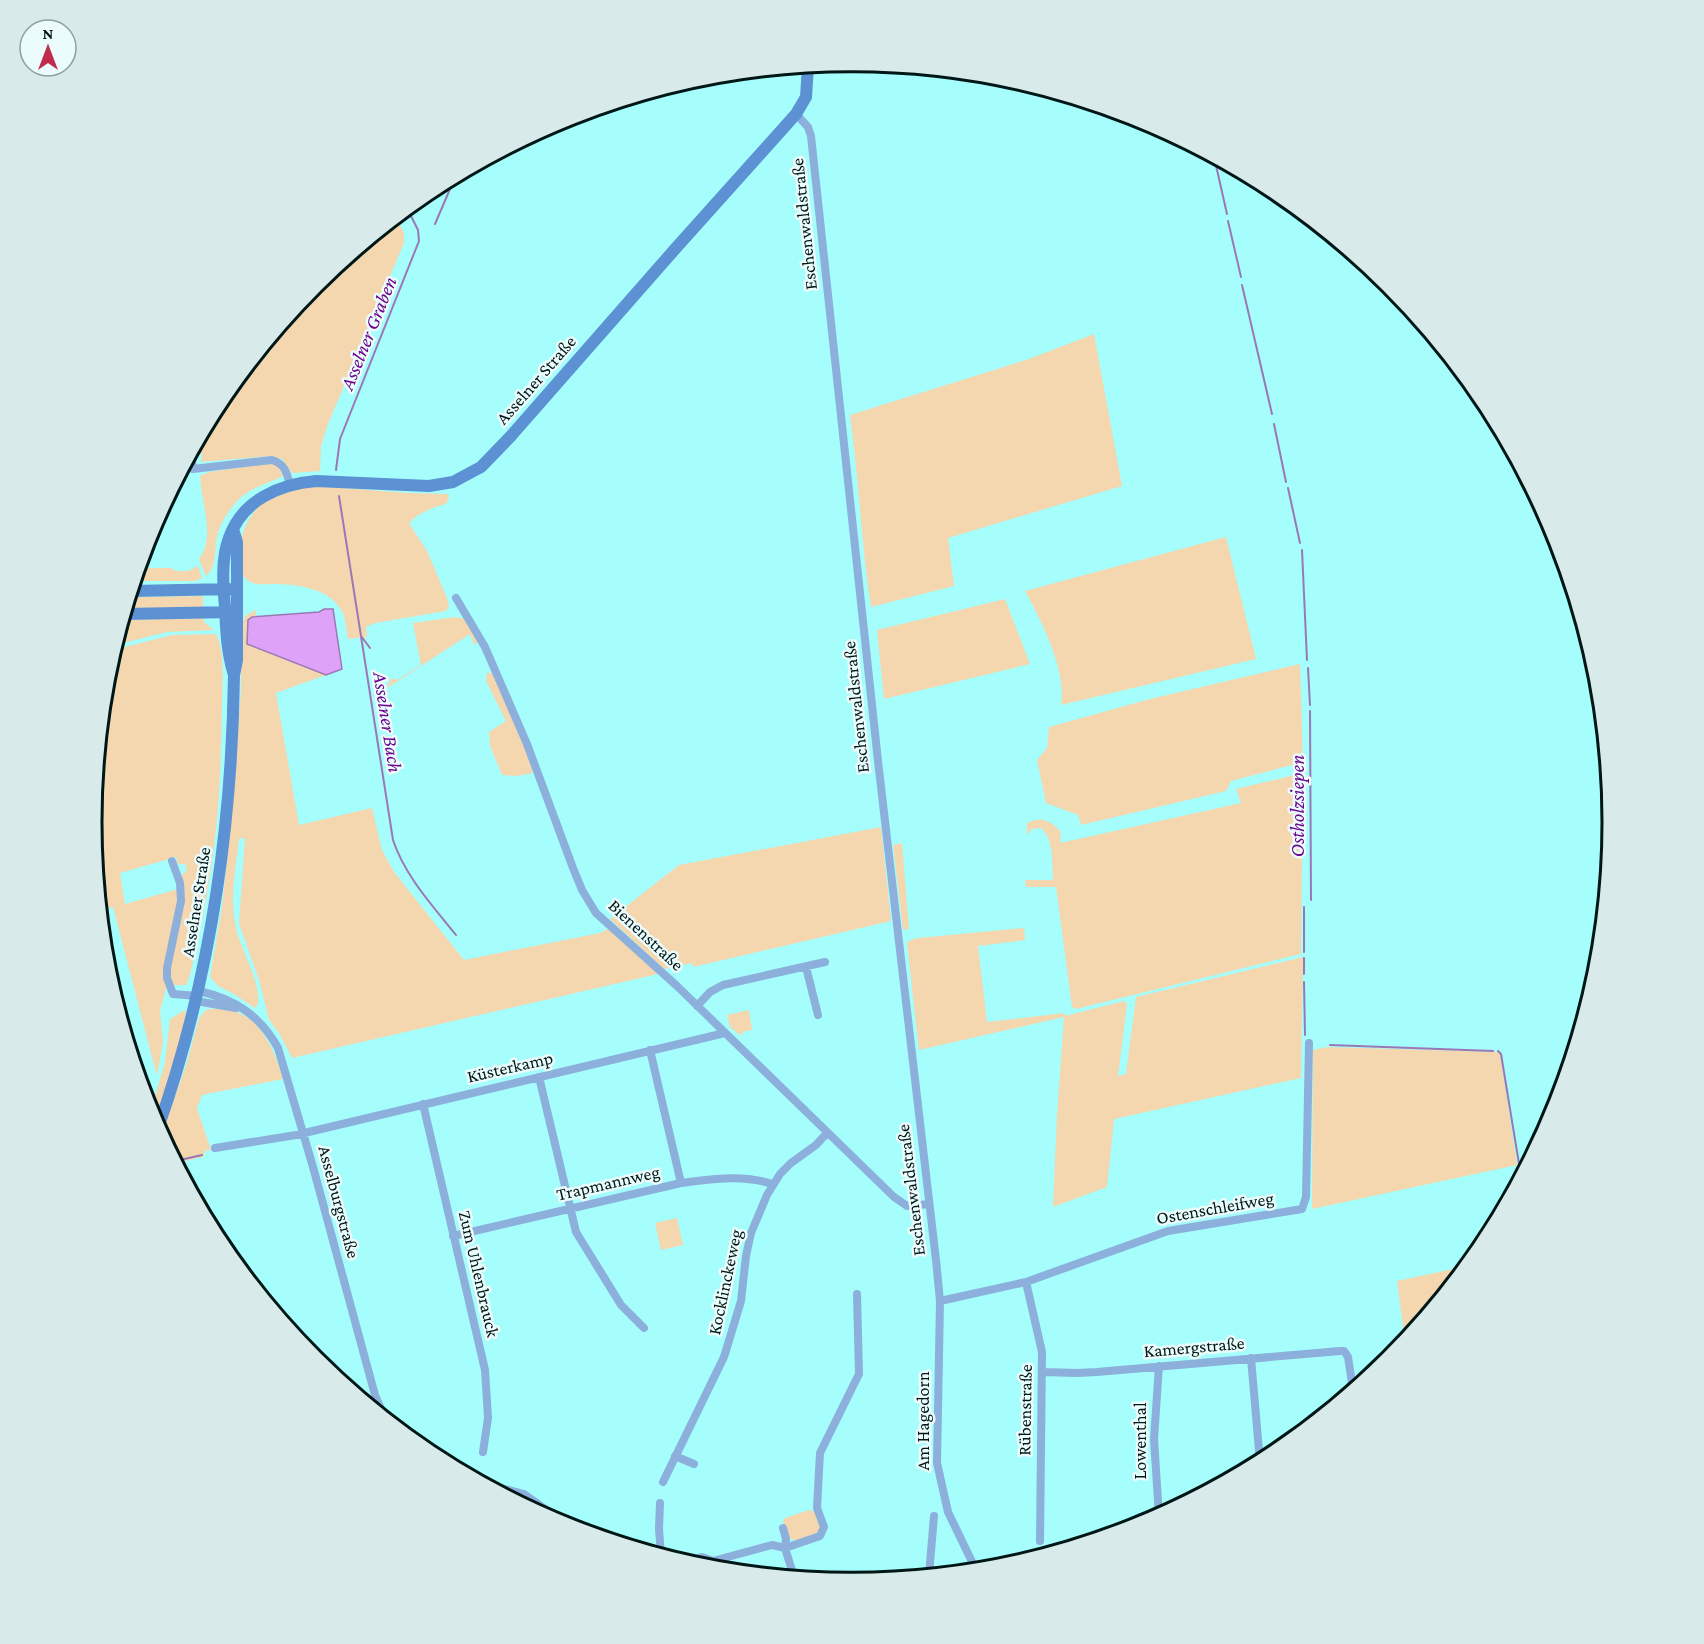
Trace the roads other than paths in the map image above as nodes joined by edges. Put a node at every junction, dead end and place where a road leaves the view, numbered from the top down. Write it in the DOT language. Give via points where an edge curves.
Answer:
graph roads {
  1 [pos="807,74"];
  2 [pos="796,114"];
  3 [pos="193,465"];
  4 [pos="290,485"];
  5 [pos="233,529"];
  6 [pos="237,588"];
  7 [pos="224,589"];
  8 [pos="139,591"];
  9 [pos="456,598"];
  10 [pos="231,612"];
  11 [pos="132,614"];
  12 [pos="172,861"];
  13 [pos="825,962"];
  14 [pos="806,967"];
  15 [pos="198,996"];
  16 [pos="697,1006"];
  17 [pos="818,1016"];
  18 [pos="725,1033"];
  19 [pos="1309,1042"];
  20 [pos="650,1050"];
  21 [pos="539,1077"];
  22 [pos="423,1104"];
  23 [pos="162,1116"];
  24 [pos="303,1133"];
  25 [pos="827,1133"];
  26 [pos="215,1148"];
  27 [pos="681,1184"];
  28 [pos="772,1184"];
  29 [pos="929,1204"];
  30 [pos="571,1209"];
  31 [pos="453,1236"];
  32 [pos="1026,1282"];
  33 [pos="857,1294"];
  34 [pos="940,1301"];
  35 [pos="644,1328"];
  36 [pos="1251,1358"];
  37 [pos="1159,1366"];
  38 [pos="1042,1372"];
  39 [pos="1352,1382"];
  40 [pos="379,1404"];
  41 [pos="483,1452"];
  42 [pos="1259,1452"];
  43 [pos="675,1456"];
  44 [pos="694,1464"];
  45 [pos="663,1482"];
  46 [pos="513,1491"];
  47 [pos="534,1501"];
  48 [pos="660,1503"];
  49 [pos="1158,1506"];
  50 [pos="934,1516"];
  51 [pos="783,1528"];
  52 [pos="1040,1541"];
  53 [pos="660,1547"];
  54 [pos="785,1548"];
  55 [pos="717,1560"];
  56 [pos="972,1562"];
  57 [pos="930,1568"];
  58 [pos="792,1569"];
  1 -- 2 [label="main road" via="806,97"];
  2 -- 4 [label="main road, Asselner Straße" via="481,467 453,482 429,486 316,481"];
  2 -- 29 [label="street, Eschenwaldstraße" via="808,126"];
  3 -- 4 [label="street" via="193,469 272,460 282,464"];
  4 -- 5 [label="main road, Asselner Straße" via="253,504"];
  5 -- 6 [label="main road, Asselner Straße" via="237,542"];
  5 -- 7 [label="main road, Asselner Straße" via="226,554"];
  6 -- 7 [label="main road"];
  6 -- 10 [label="main road, Asselner Straße"];
  7 -- 8 [label="main road"];
  7 -- 10 [label="main road, Asselner Straße"];
  9 -- 16 [label="street, Bienenstraße" via="485,647 591,906"];
  10 -- 11 [label="main road"];
  10 -- 15 [label="main road, Asselner Straße" via="237,660 229,788 214,914"];
  12 -- 15 [label="street, Asselburgstraße" via="181,901 167,978 173,994"];
  13 -- 14 [label="street"];
  14 -- 16 [label="street" via="723,985"];
  14 -- 17 [label="street"];
  15 -- 23 [label="main road, Asselner Straße"];
  15 -- 24 [label="street, Asselburgstraße" via="240,1008 270,1032"];
  16 -- 18 [label="street, Bienenstraße"];
  18 -- 20 [label="street, Küsterkamp"];
  18 -- 25 [label="street, Bienenstraße"];
  19 -- 32 [label="street, Ostenschleifweg" via="1306,1197 1302,1209 1168,1231"];
  20 -- 21 [label="street, Küsterkamp"];
  20 -- 27 [label="street"];
  21 -- 22 [label="street, Küsterkamp"];
  21 -- 30 [label="street"];
  22 -- 24 [label="street, Küsterkamp"];
  22 -- 31 [label="street, Zum Uhlenbrauck"];
  24 -- 26 [label="street, Küsterkamp"];
  24 -- 40 [label="street, Asselburgstraße"];
  25 -- 28 [label="street, Kocklinckeweg"];
  25 -- 29 [label="street, Bienenstraße" via="901,1203"];
  27 -- 28 [label="street, Trapmannweg" via="713,1179"];
  27 -- 30 [label="street, Trapmannweg"];
  28 -- 43 [label="street, Kocklinckeweg" via="751,1233 741,1301 724,1357"];
  29 -- 34 [label="street, Eschenwaldstraße"];
  30 -- 31 [label="street, Trapmannweg"];
  30 -- 35 [label="street" via="576,1232 621,1305"];
  31 -- 41 [label="street, Zum Uhlenbrauck" via="485,1370 488,1418"];
  32 -- 34 [label="street, Ostenschleifweg"];
  32 -- 38 [label="street, Rübenstraße" via="1042,1352"];
  33 -- 54 [label="street" via="859,1374 820,1453 817,1508 822,1532"];
  34 -- 56 [label="street, Am Hagedorn" via="937,1463 948,1512"];
  36 -- 37 [label="street, Kamergstraße"];
  36 -- 39 [label="street, Kamergstraße" via="1340,1351 1347,1354"];
  36 -- 42 [label="street"];
  37 -- 38 [label="street, Kamergstraße"];
  37 -- 49 [label="street, Lowenthal" via="1154,1439"];
  38 -- 52 [label="street, Rübenstraße"];
  43 -- 44 [label="street"];
  43 -- 45 [label="street, Kocklinckeweg"];
  46 -- 47 [label="street"];
  48 -- 53 [label="street"];
  50 -- 57 [label="street"];
  51 -- 54 [label="street"];
  54 -- 55 [label="street" via="772,1545"];
  54 -- 58 [label="street"];
}
